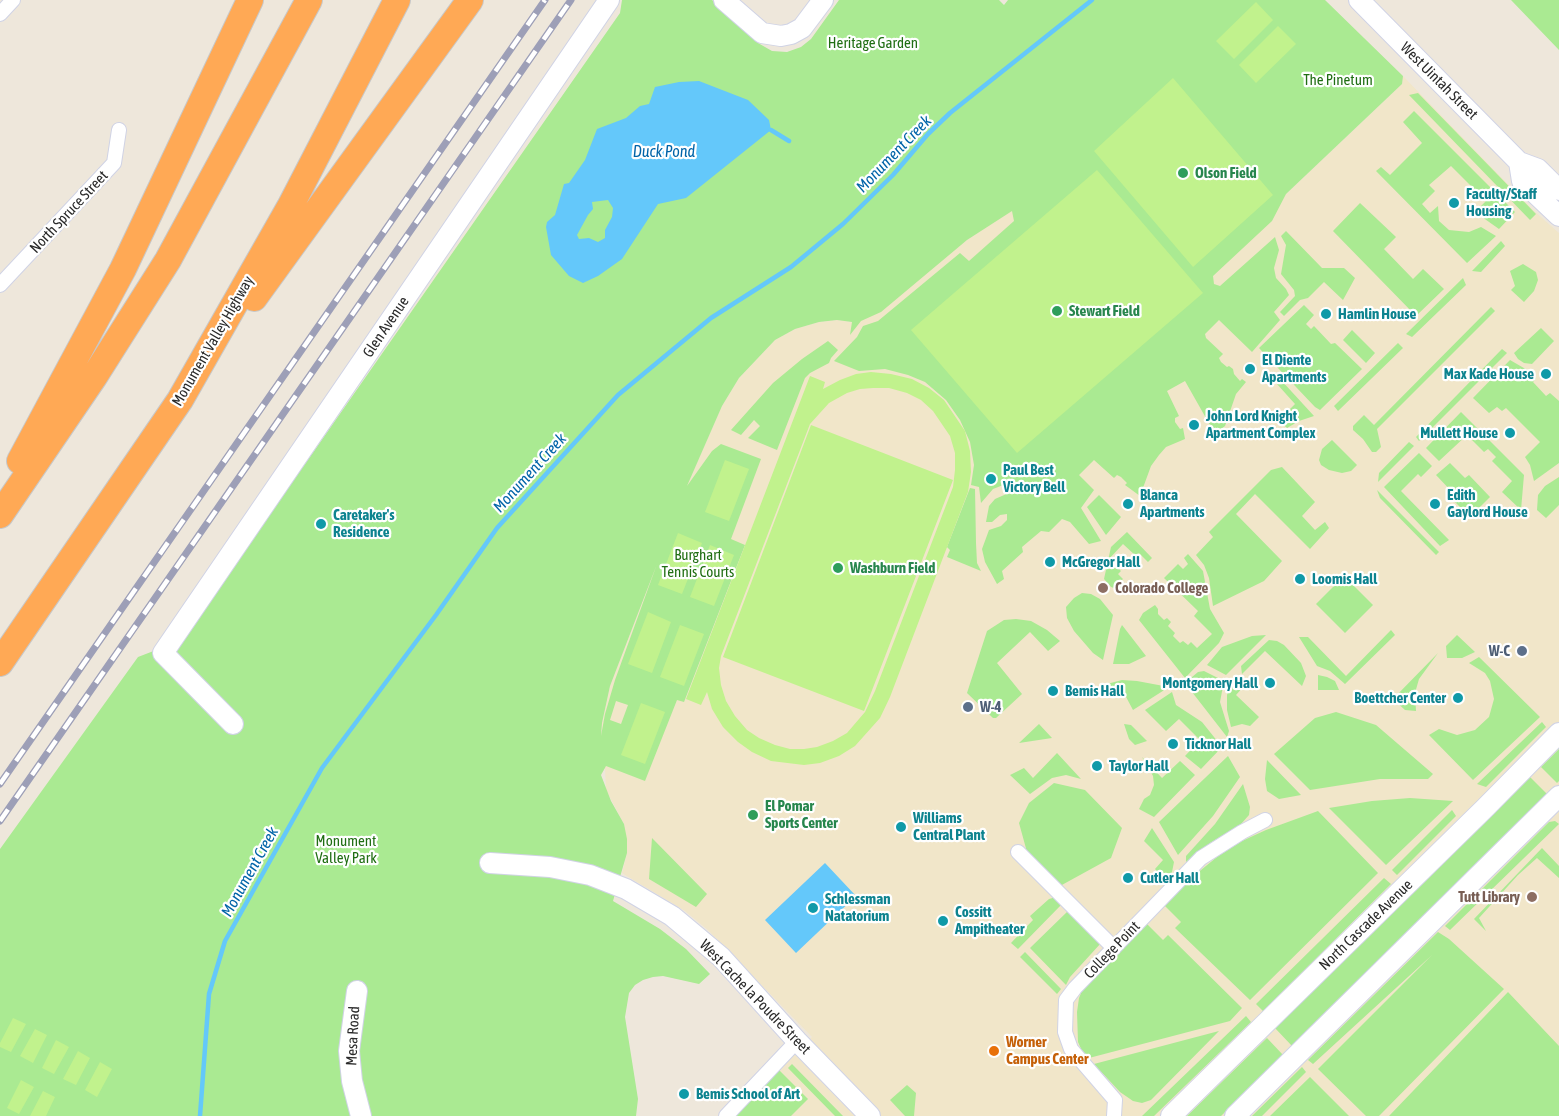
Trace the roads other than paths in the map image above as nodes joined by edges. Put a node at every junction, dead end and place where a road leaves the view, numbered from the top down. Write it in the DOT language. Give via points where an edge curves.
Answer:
graph roads {
  1 [pos="13,0"];
  2 [pos="250,0"];
  3 [pos="309,0"];
  4 [pos="397,0"];
  5 [pos="470,0"];
  6 [pos="609,0"];
  7 [pos="724,0"];
  8 [pos="823,0"];
  9 [pos="1359,0"];
  10 [pos="0,14"];
  11 [pos="119,130"];
  12 [pos="1519,162"];
  13 [pos="1559,190"];
  14 [pos="1559,216"];
  15 [pos="0,285"];
  16 [pos="180,400"];
  17 [pos="0,498"];
  18 [pos="0,515"];
  19 [pos="0,663"];
  20 [pos="233,724"];
  21 [pos="1559,733"];
  22 [pos="1559,796"];
  23 [pos="1265,820"];
  24 [pos="1018,852"];
  25 [pos="490,863"];
  26 [pos="1114,948"];
  27 [pos="357,991"];
  28 [pos="797,1041"];
  29 [pos="361,1116"];
  30 [pos="726,1116"];
  31 [pos="870,1116"];
  32 [pos="1114,1116"];
  33 [pos="1170,1116"];
  34 [pos="1235,1116"];
  1 -- 10 [label="street"];
  2 -- 17 [label="highway" via="123,269"];
  3 -- 18 [label="highway" via="168,260"];
  4 -- 16 [label="highway, Monument Valley Highway" via="291,205"];
  5 -- 16 [label="highway"];
  6 -- 20 [label="street, Glen Avenue" via="163,654"];
  7 -- 8 [label="street" via="762,33 781,36 802,28"];
  9 -- 12 [label="street, West Uintah Street"];
  11 -- 15 [label="street, North Spruce Street" via="114,164"];
  12 -- 13 [label="street, West Uintah Street" via="1538,169"];
  12 -- 14 [label="street, West Uintah Street" via="1522,180"];
  16 -- 19 [label="highway, Monument Valley Highway"];
  21 -- 33 [label="street, North Cascade Avenue"];
  22 -- 34 [label="street"];
  23 -- 26 [label="street, College Point" via="1201,858"];
  24 -- 26 [label="street"];
  25 -- 28 [label="street, West Cache la Poudre Street" via="571,870 606,880 650,902 721,957"];
  26 -- 32 [label="street, College Point" via="1066,1000 1065,1032 1071,1049 1115,1100"];
  27 -- 29 [label="street, Mesa Road" via="349,1052"];
  28 -- 30 [label="street"];
  28 -- 31 [label="street, West Cache la Poudre Street"];
}
